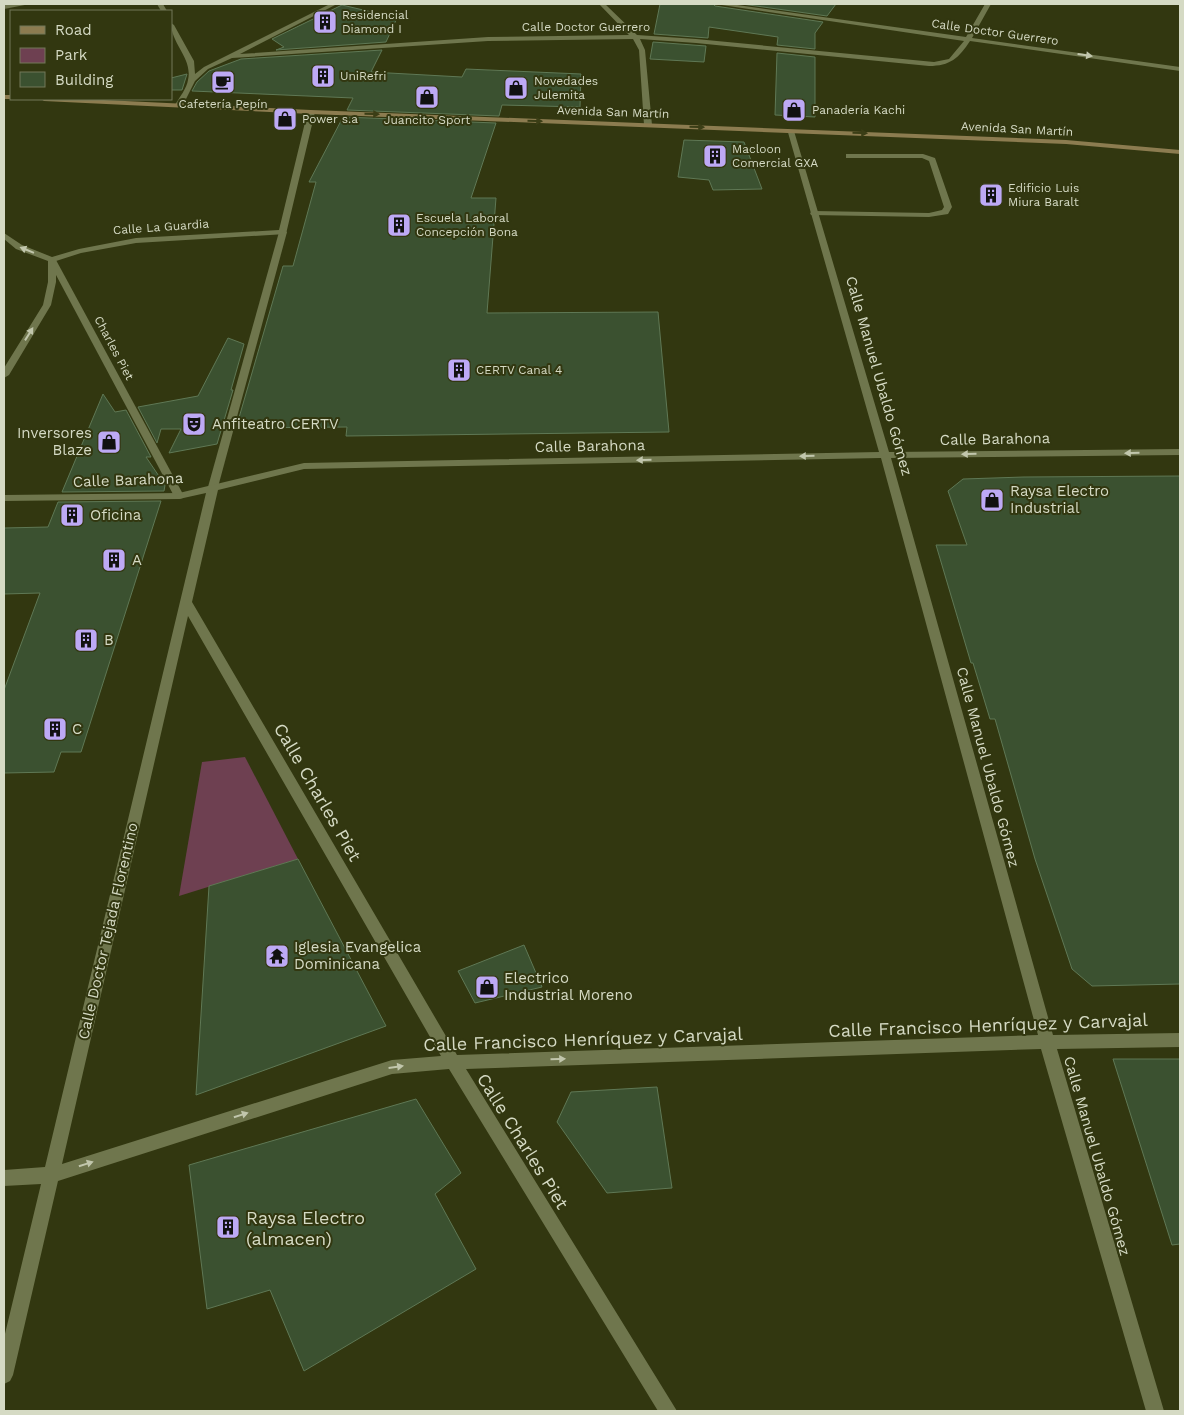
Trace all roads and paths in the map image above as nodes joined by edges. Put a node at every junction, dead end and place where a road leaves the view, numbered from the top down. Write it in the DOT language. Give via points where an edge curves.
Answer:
graph roads {
  1 [pos="27,4"];
  2 [pos="334,4"];
  3 [pos="602,4"];
  4 [pos="718,4"];
  5 [pos="988,4"];
  6 [pos="4,7"];
  7 [pos="172,27"];
  8 [pos="635,37"];
  9 [pos="967,39"];
  10 [pos="234,56"];
  11 [pos="1180,69"];
  12 [pos="192,80"];
  13 [pos="66,100"];
  14 [pos="179,105"];
  15 [pos="311,112"];
  16 [pos="648,125"];
  17 [pos="790,131"];
  18 [pos="1180,152"];
  19 [pos="849,156"];
  20 [pos="814,213"];
  21 [pos="283,232"];
  22 [pos="4,236"];
  23 [pos="52,260"];
  24 [pos="4,375"];
  25 [pos="1180,452"];
  26 [pos="885,455"];
  27 [pos="213,487"];
  28 [pos="179,496"];
  29 [pos="4,498"];
  30 [pos="186,602"];
  31 [pos="1180,1040"];
  32 [pos="1047,1042"];
  33 [pos="453,1062"];
  34 [pos="51,1175"];
  35 [pos="4,1178"];
  36 [pos="4,1375"];
  37 [pos="668,1411"];
  38 [pos="1155,1411"];
  1 -- 6 [label="street"];
  2 -- 10 [label="street"];
  3 -- 8 [label="street"];
  4 -- 9 [label="street, Calle Doctor Guerrero"];
  5 -- 9 [label="street"];
  7 -- 12 [label="street" via="191,61"];
  8 -- 9 [label="street, Calle Doctor Guerrero" via="916,64 951,60"];
  8 -- 10 [label="street, Calle Doctor Guerrero" via="488,39"];
  8 -- 16 [label="street" via="642,50"];
  9 -- 11 [label="street, Calle Doctor Guerrero, one-way"];
  10 -- 12 [label="street" via="206,68"];
  12 -- 14 [label="street"];
  13 -- 14 [label="main road, Avenida San Martín"];
  14 -- 15 [label="main road, Avenida San Martín"];
  15 -- 16 [label="main road, Avenida San Martín, one-way"];
  15 -- 21 [label="street"];
  16 -- 17 [label="main road, Avenida San Martín, one-way"];
  17 -- 18 [label="main road, Avenida San Martín, one-way" via="1066,142"];
  17 -- 20 [label="street, Calle Manuel Ubaldo Gómez"];
  19 -- 20 [label="street" via="923,156 932,160 948,207 945,212 929,215"];
  20 -- 26 [label="street, Calle Manuel Ubaldo Gómez"];
  21 -- 23 [label="street, Calle La Guardia" via="118,242"];
  21 -- 27 [label="street, Calle Doctor Tejada Florentino"];
  23 -- 22 [label="street, one-way" via="19,247"];
  24 -- 23 [label="street, one-way" via="47,305"];
  23 -- 28 [label="street, Charles Piet"];
  25 -- 26 [label="street, Calle Barahona, one-way"];
  26 -- 27 [label="street, Calle Barahona, one-way" via="304,466"];
  26 -- 32 [label="street, Calle Manuel Ubaldo Gómez"];
  27 -- 28 [label="street, Calle Barahona"];
  27 -- 30 [label="street, Calle Doctor Tejada Florentino"];
  28 -- 29 [label="street, Calle Barahona"];
  30 -- 33 [label="street, Calle Charles Piet"];
  30 -- 34 [label="street, Calle Doctor Tejada Florentino"];
  31 -- 32 [label="street, Calle Francisco Henríquez y Carvajal"];
  33 -- 32 [label="street, Calle Francisco Henríquez y Carvajal, one-way"];
  32 -- 38 [label="street, Calle Manuel Ubaldo Gómez"];
  34 -- 33 [label="street, Calle Francisco Henríquez y Carvajal, one-way" via="392,1067"];
  33 -- 37 [label="street, Calle Charles Piet"];
  34 -- 35 [label="street, Calle Francisco Henríquez y Carvajal"];
  34 -- 36 [label="street, Calle Doctor Tejada Florentino"];
}
